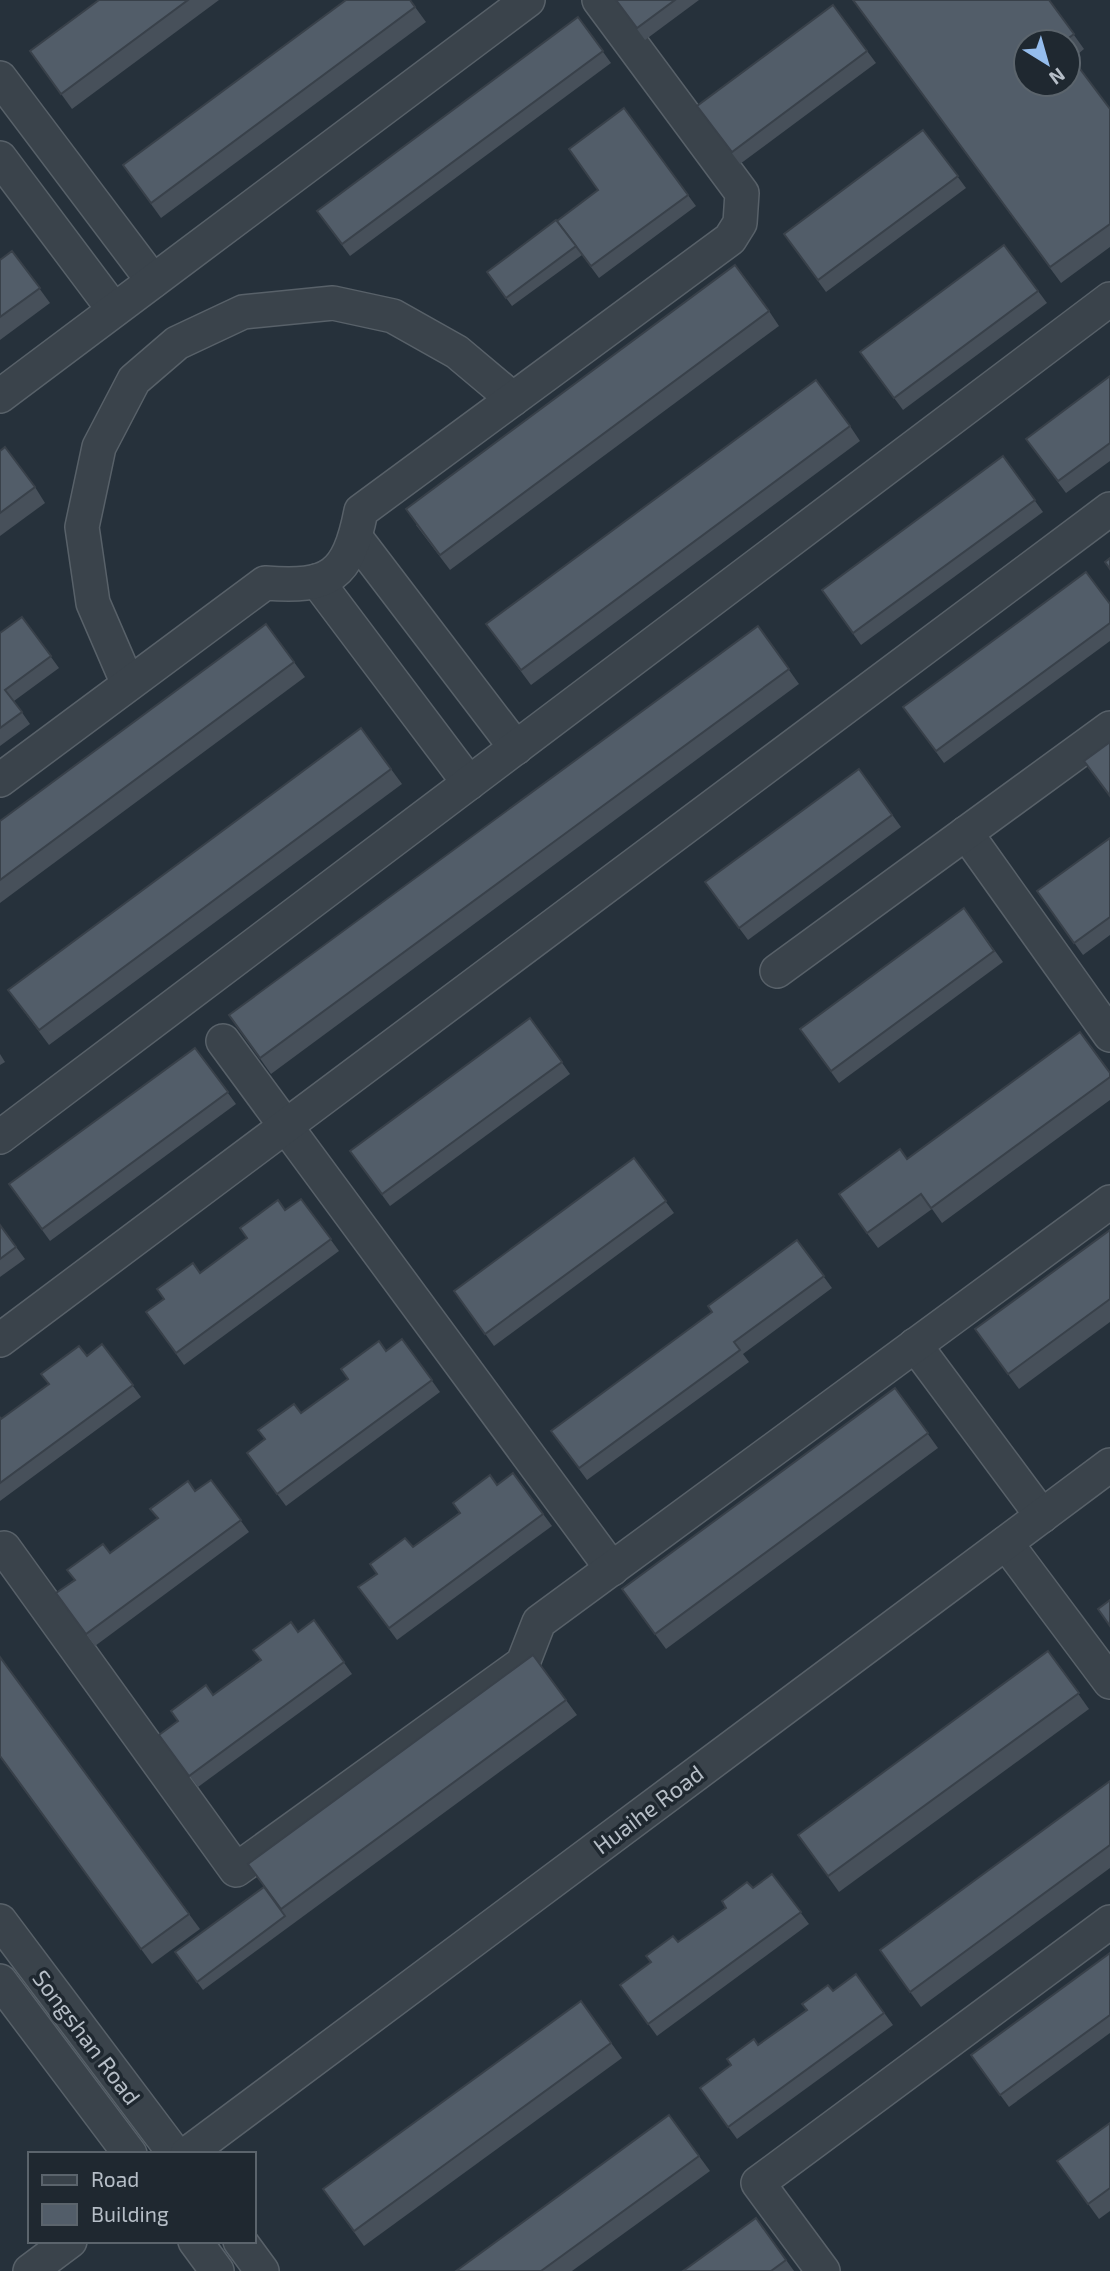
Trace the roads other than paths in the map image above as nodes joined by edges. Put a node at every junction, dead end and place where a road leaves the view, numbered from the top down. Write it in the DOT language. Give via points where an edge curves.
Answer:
graph roads {
  1 [pos="528,0"];
  2 [pos="599,0"];
  3 [pos="0,78"];
  4 [pos="0,158"];
  5 [pos="153,281"];
  6 [pos="1110,299"];
  7 [pos="114,310"];
  8 [pos="0,396"];
  9 [pos="513,399"];
  10 [pos="1110,509"];
  11 [pos="356,538"];
  12 [pos="317,582"];
  13 [pos="128,684"];
  14 [pos="1110,728"];
  15 [pos="516,748"];
  16 [pos="0,780"];
  17 [pos="469,783"];
  18 [pos="965,833"];
  19 [pos="777,971"];
  20 [pos="1110,1035"];
  21 [pos="223,1041"];
  22 [pos="286,1126"];
  23 [pos="0,1137"];
  24 [pos="1110,1202"];
  25 [pos="0,1340"];
  26 [pos="915,1345"];
  27 [pos="1110,1465"];
  28 [pos="1042,1516"];
  29 [pos="1006,1543"];
  30 [pos="4,1548"];
  31 [pos="611,1569"];
  32 [pos="1110,1682"];
  33 [pos="0,1921"];
  34 [pos="1110,1922"];
  35 [pos="0,1981"];
  36 [pos="128,2152"];
  37 [pos="173,2152"];
  38 [pos="190,2152"];
  39 [pos="67,2243"];
  40 [pos="196,2243"];
  41 [pos="241,2243"];
  42 [pos="30,2271"];
  43 [pos="217,2271"];
  44 [pos="262,2271"];
  45 [pos="823,2271"];
  1 -- 5 [label="street"];
  2 -- 9 [label="street" via="742,193 740,223 730,239"];
  3 -- 5 [label="street"];
  4 -- 7 [label="street"];
  5 -- 7 [label="street"];
  6 -- 15 [label="street"];
  7 -- 8 [label="street"];
  9 -- 11 [label="street" via="361,511"];
  9 -- 13 [label="street" via="457,352 393,316 333,303 243,312 177,343 134,380 99,447 82,527 93,603"];
  10 -- 22 [label="street"];
  11 -- 12 [label="street" via="338,569"];
  11 -- 15 [label="street"];
  12 -- 13 [label="street" via="301,586 264,583"];
  12 -- 17 [label="street"];
  13 -- 16 [label="street"];
  14 -- 18 [label="street"];
  15 -- 17 [label="street"];
  17 -- 23 [label="street"];
  18 -- 19 [label="street"];
  18 -- 20 [label="street"];
  21 -- 22 [label="street"];
  22 -- 25 [label="street"];
  22 -- 31 [label="street"];
  24 -- 26 [label="street"];
  26 -- 28 [label="street"];
  26 -- 31 [label="street"];
  27 -- 28 [label="street, Huaihe Road"];
  28 -- 29 [label="street, Huaihe Road"];
  29 -- 32 [label="street"];
  29 -- 38 [label="street, Huaihe Road"];
  30 -- 31 [label="street" via="236,1870 523,1663 539,1622"];
  33 -- 37 [label="street, Songshan Road"];
  34 -- 45 [label="street" via="758,2183"];
  35 -- 36 [label="street, Songshan Road"];
  39 -- 42 [label="street"];
  40 -- 43 [label="street"];
  41 -- 44 [label="street"];
}
